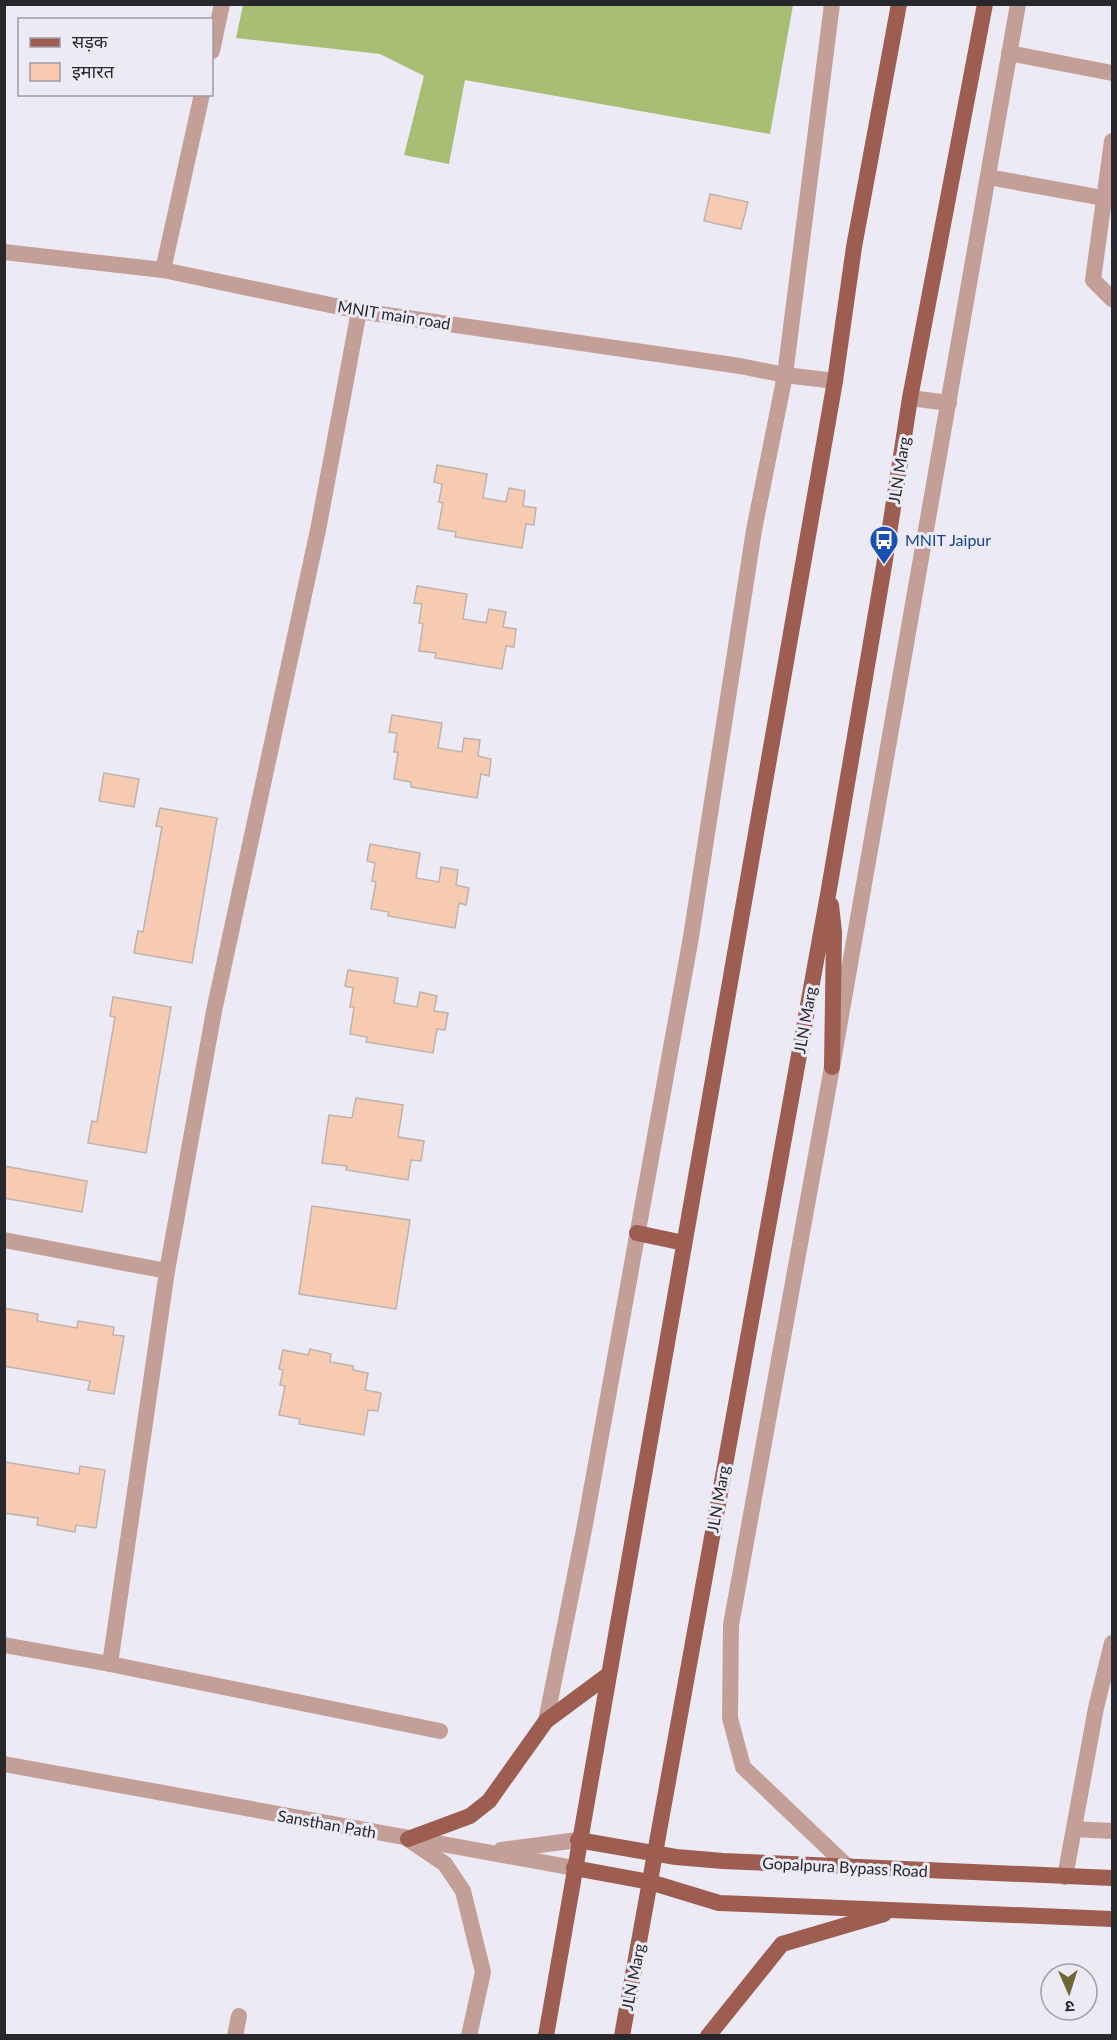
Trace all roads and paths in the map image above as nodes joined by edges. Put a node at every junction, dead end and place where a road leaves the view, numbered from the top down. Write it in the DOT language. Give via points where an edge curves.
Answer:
graph roads {
  1 [pos="222,4"];
  2 [pos="832,4"];
  3 [pos="899,4"];
  4 [pos="985,4"];
  5 [pos="1018,4"];
  6 [pos="213,46"];
  7 [pos="1009,53"];
  8 [pos="1113,73"];
  9 [pos="202,96"];
  10 [pos="1113,141"];
  11 [pos="988,177"];
  12 [pos="1103,198"];
  13 [pos="4,252"];
  14 [pos="163,270"];
  15 [pos="1113,299"];
  16 [pos="359,311"];
  17 [pos="785,375"];
  18 [pos="835,381"];
  19 [pos="910,398"];
  20 [pos="949,403"];
  21 [pos="829,889"];
  22 [pos="832,1067"];
  23 [pos="637,1233"];
  24 [pos="4,1240"];
  25 [pos="684,1243"];
  26 [pos="167,1271"];
  27 [pos="1113,1644"];
  28 [pos="4,1645"];
  29 [pos="110,1664"];
  30 [pos="608,1675"];
  31 [pos="546,1721"];
  32 [pos="440,1731"];
  33 [pos="4,1764"];
  34 [pos="1074,1829"];
  35 [pos="1113,1831"];
  36 [pos="408,1839"];
  37 [pos="578,1840"];
  38 [pos="482,1852"];
  39 [pos="656,1853"];
  40 [pos="574,1868"];
  41 [pos="849,1868"];
  42 [pos="1065,1877"];
  43 [pos="1113,1878"];
  44 [pos="650,1882"];
  45 [pos="900,1910"];
  46 [pos="1113,1918"];
  47 [pos="239,2016"];
  48 [pos="235,2036"];
  49 [pos="469,2036"];
  50 [pos="546,2036"];
  51 [pos="622,2036"];
  52 [pos="708,2036"];
  1 -- 6 [label="street"];
  2 -- 17 [label="street"];
  3 -- 18 [label="main road" via="854,248"];
  4 -- 19 [label="main road, JLN Marg"];
  5 -- 7 [label="street"];
  7 -- 8 [label="street"];
  7 -- 11 [label="street"];
  9 -- 14 [label="street"];
  10 -- 12 [label="street"];
  11 -- 12 [label="street"];
  11 -- 20 [label="street"];
  12 -- 15 [label="street" via="1093,280"];
  13 -- 14 [label="street, MNIT main road"];
  14 -- 16 [label="street, MNIT main road"];
  16 -- 17 [label="street, MNIT main road"];
  16 -- 26 [label="street" via="318,530 214,1011"];
  17 -- 18 [label="street, MNIT main road"];
  17 -- 23 [label="street" via="754,530 691,937"];
  18 -- 25 [label="main road"];
  19 -- 20 [label="street"];
  19 -- 21 [label="main road, JLN Marg"];
  20 -- 22 [label="street"];
  21 -- 22 [label="main road" via="834,932"];
  21 -- 39 [label="main road, JLN Marg"];
  22 -- 41 [label="street" via="731,1625 730,1718 743,1767"];
  23 -- 25 [label="main road"];
  23 -- 31 [label="street"];
  24 -- 26 [label="street"];
  25 -- 30 [label="main road"];
  26 -- 29 [label="street"];
  27 -- 34 [label="street" via="1096,1708"];
  28 -- 29 [label="street"];
  29 -- 32 [label="street"];
  30 -- 31 [label="main road"];
  30 -- 37 [label="main road"];
  31 -- 36 [label="main road" via="489,1801 470,1816"];
  33 -- 36 [label="street, Sansthan Path"];
  34 -- 35 [label="street"];
  34 -- 42 [label="street"];
  36 -- 38 [label="street, Sansthan Path"];
  36 -- 49 [label="street" via="446,1864 463,1891 483,1972"];
  37 -- 38 [label="street"];
  37 -- 39 [label="main road, Gopalpura Bypass Road"];
  37 -- 40 [label="main road"];
  38 -- 40 [label="street, Sansthan Path"];
  39 -- 41 [label="main road, Gopalpura Bypass Road"];
  39 -- 44 [label="main road, JLN Marg"];
  40 -- 44 [label="main road, Sansthan Path"];
  40 -- 50 [label="main road"];
  41 -- 42 [label="main road, Gopalpura Bypass Road"];
  42 -- 43 [label="main road, Gopalpura Bypass Road"];
  44 -- 45 [label="main road" via="719,1903"];
  44 -- 51 [label="main road, JLN Marg"];
  45 -- 46 [label="main road"];
  45 -- 52 [label="main road" via="782,1944"];
  47 -- 48 [label="street"];
}
